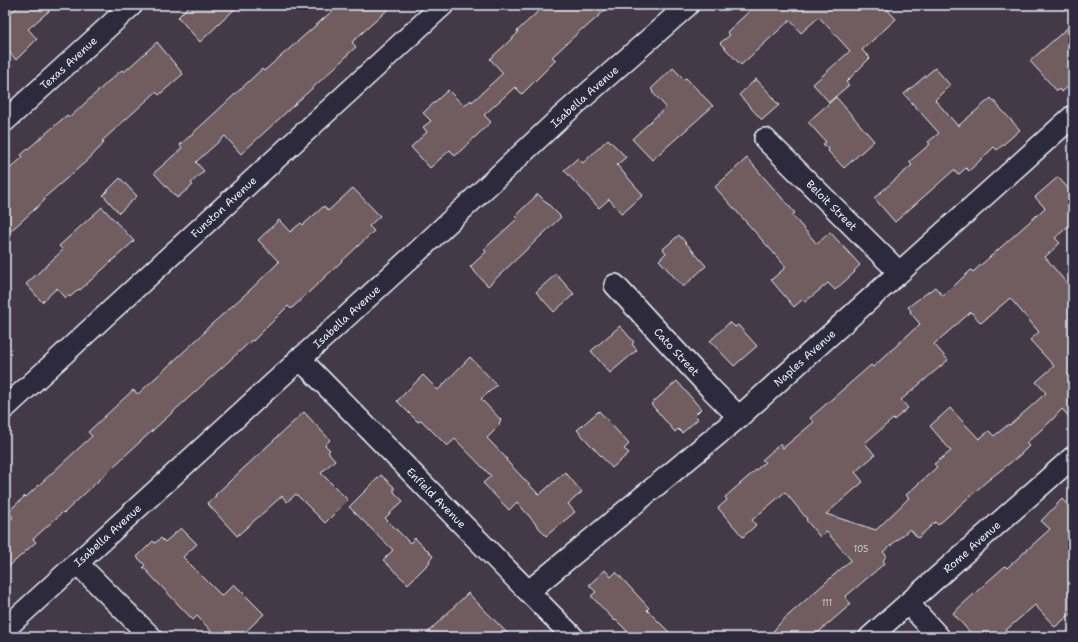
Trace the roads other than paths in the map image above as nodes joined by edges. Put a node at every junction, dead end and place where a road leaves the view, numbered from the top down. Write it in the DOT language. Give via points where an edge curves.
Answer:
graph roads {
  1 [pos="132,5"];
  2 [pos="443,5"];
  3 [pos="688,5"];
  4 [pos="1073,116"];
  5 [pos="5,121"];
  6 [pos="765,139"];
  7 [pos="899,272"];
  8 [pos="615,286"];
  9 [pos="298,360"];
  10 [pos="5,408"];
  11 [pos="739,417"];
  12 [pos="1073,457"];
  13 [pos="77,563"];
  14 [pos="529,591"];
  15 [pos="908,603"];
  16 [pos="5,629"];
  17 [pos="151,637"];
  18 [pos="573,637"];
  19 [pos="870,637"];
  20 [pos="939,637"];
  1 -- 5 [label="street, Texas Avenue"];
  2 -- 10 [label="street, Funston Avenue"];
  3 -- 9 [label="street, Isabella Avenue"];
  4 -- 7 [label="street, Naples Avenue"];
  6 -- 7 [label="street, Beloit Street"];
  7 -- 11 [label="street, Naples Avenue"];
  8 -- 11 [label="street, Cato Street"];
  9 -- 13 [label="street, Isabella Avenue"];
  9 -- 14 [label="street, Enfield Avenue" via="309,368"];
  11 -- 14 [label="street, Naples Avenue"];
  12 -- 15 [label="street, Rome Avenue"];
  13 -- 16 [label="street, Isabella Avenue"];
  13 -- 17 [label="street"];
  14 -- 18 [label="street, Enfield Avenue"];
  15 -- 19 [label="street, Rome Avenue"];
  15 -- 20 [label="street"];
}
